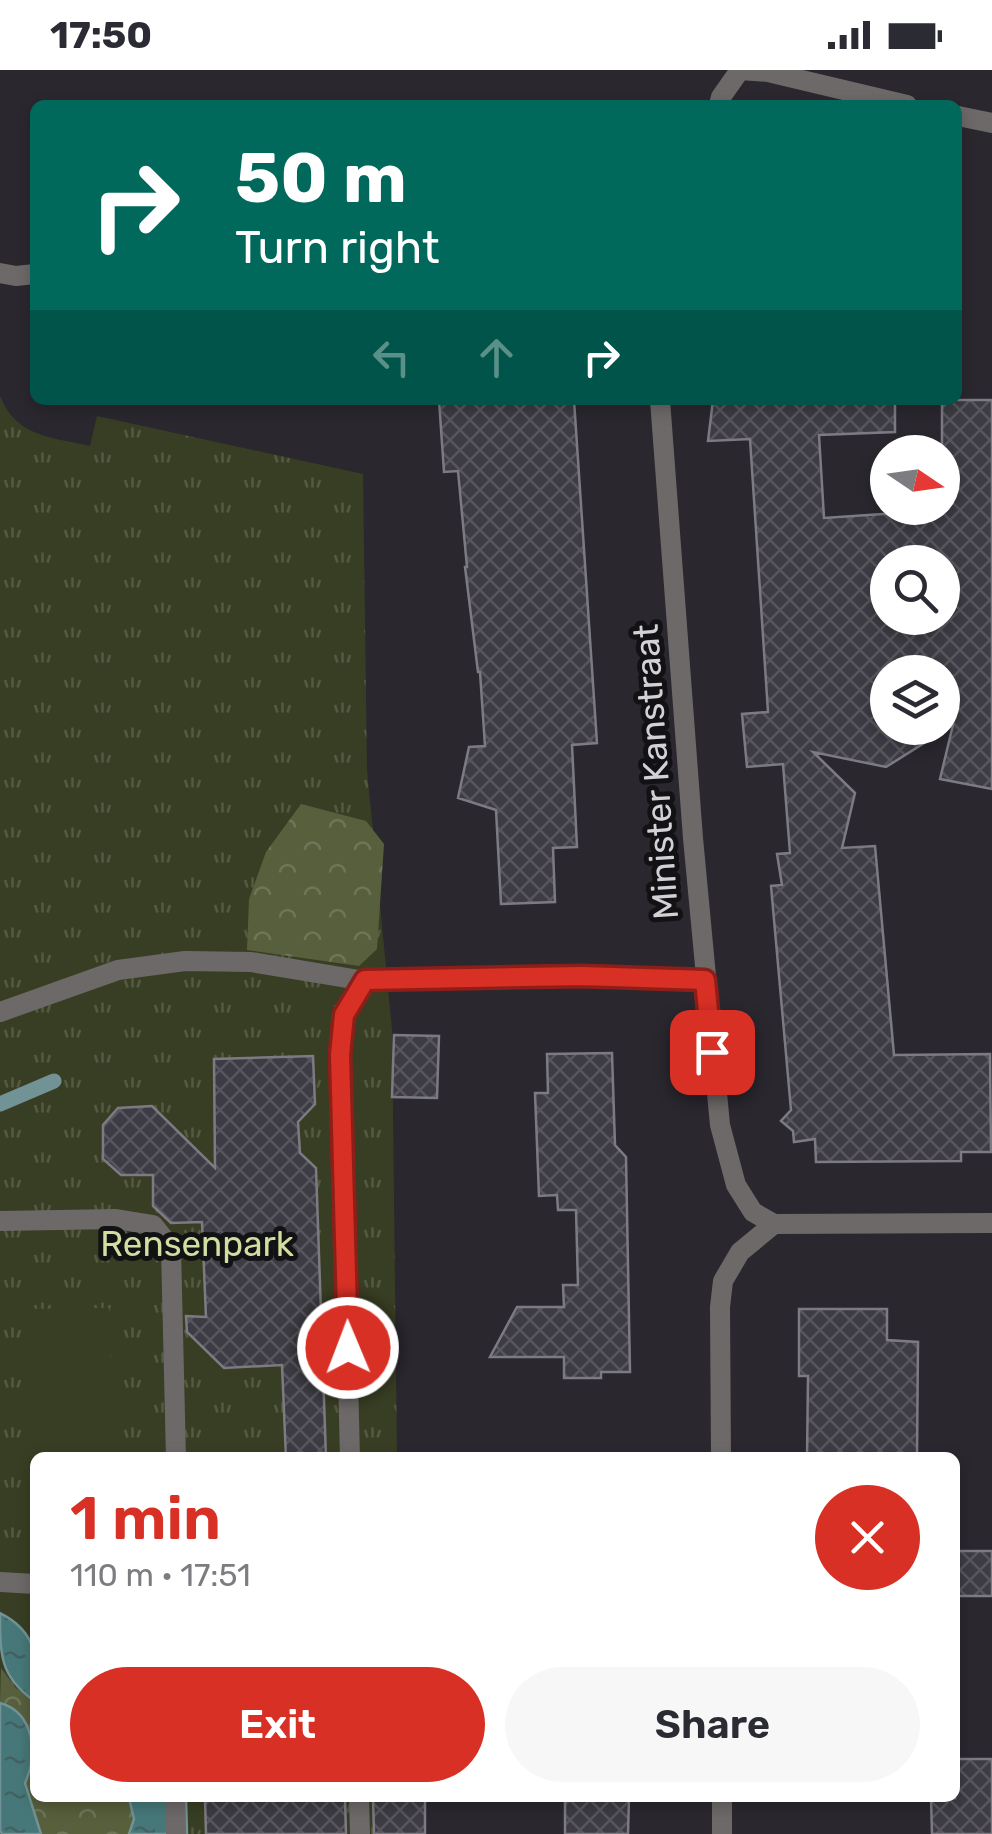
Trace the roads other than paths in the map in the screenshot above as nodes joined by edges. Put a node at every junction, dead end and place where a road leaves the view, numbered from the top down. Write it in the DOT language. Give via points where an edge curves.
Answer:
graph roads {
  1 [pos="740,70"];
  2 [pos="721,100"];
  3 [pos="886,100"];
  4 [pos="962,117"];
  5 [pos="992,123"];
  6 [pos="0,272"];
  7 [pos="30,275"];
  8 [pos="660,405"];
  9 [pos="365,980"];
  10 [pos="705,980"];
  11 [pos="0,1012"];
  12 [pos="0,1221"];
  13 [pos="992,1223"];
  14 [pos="774,1224"];
  15 [pos="176,1452"];
  16 [pos="350,1452"];
  17 [pos="722,1452"];
  18 [pos="0,1582"];
  19 [pos="30,1584"];
  20 [pos="175,1802"];
  21 [pos="359,1802"];
  22 [pos="722,1802"];
  23 [pos="176,1834"];
  24 [pos="360,1834"];
  25 [pos="722,1834"];
  1 -- 2 [label="street"];
  1 -- 3 [label="street"];
  4 -- 5 [label="street"];
  6 -- 7 [label="street"];
  8 -- 10 [label="street, Minister Kanstraat"];
  9 -- 10 [label="street"];
  9 -- 11 [label="street" via="250,962 185,962 118,970"];
  9 -- 16 [label="street" via="344,1015 340,1055"];
  10 -- 14 [label="street, Minister Kanstraat" via="720,1125 736,1185 754,1212"];
  12 -- 15 [label="street" via="153,1225 172,1248"];
  13 -- 14 [label="street"];
  14 -- 17 [label="street" via="740,1252 722,1282"];
  18 -- 19 [label="street"];
  20 -- 23 [label="street"];
  21 -- 24 [label="street"];
  22 -- 25 [label="street"];
}
